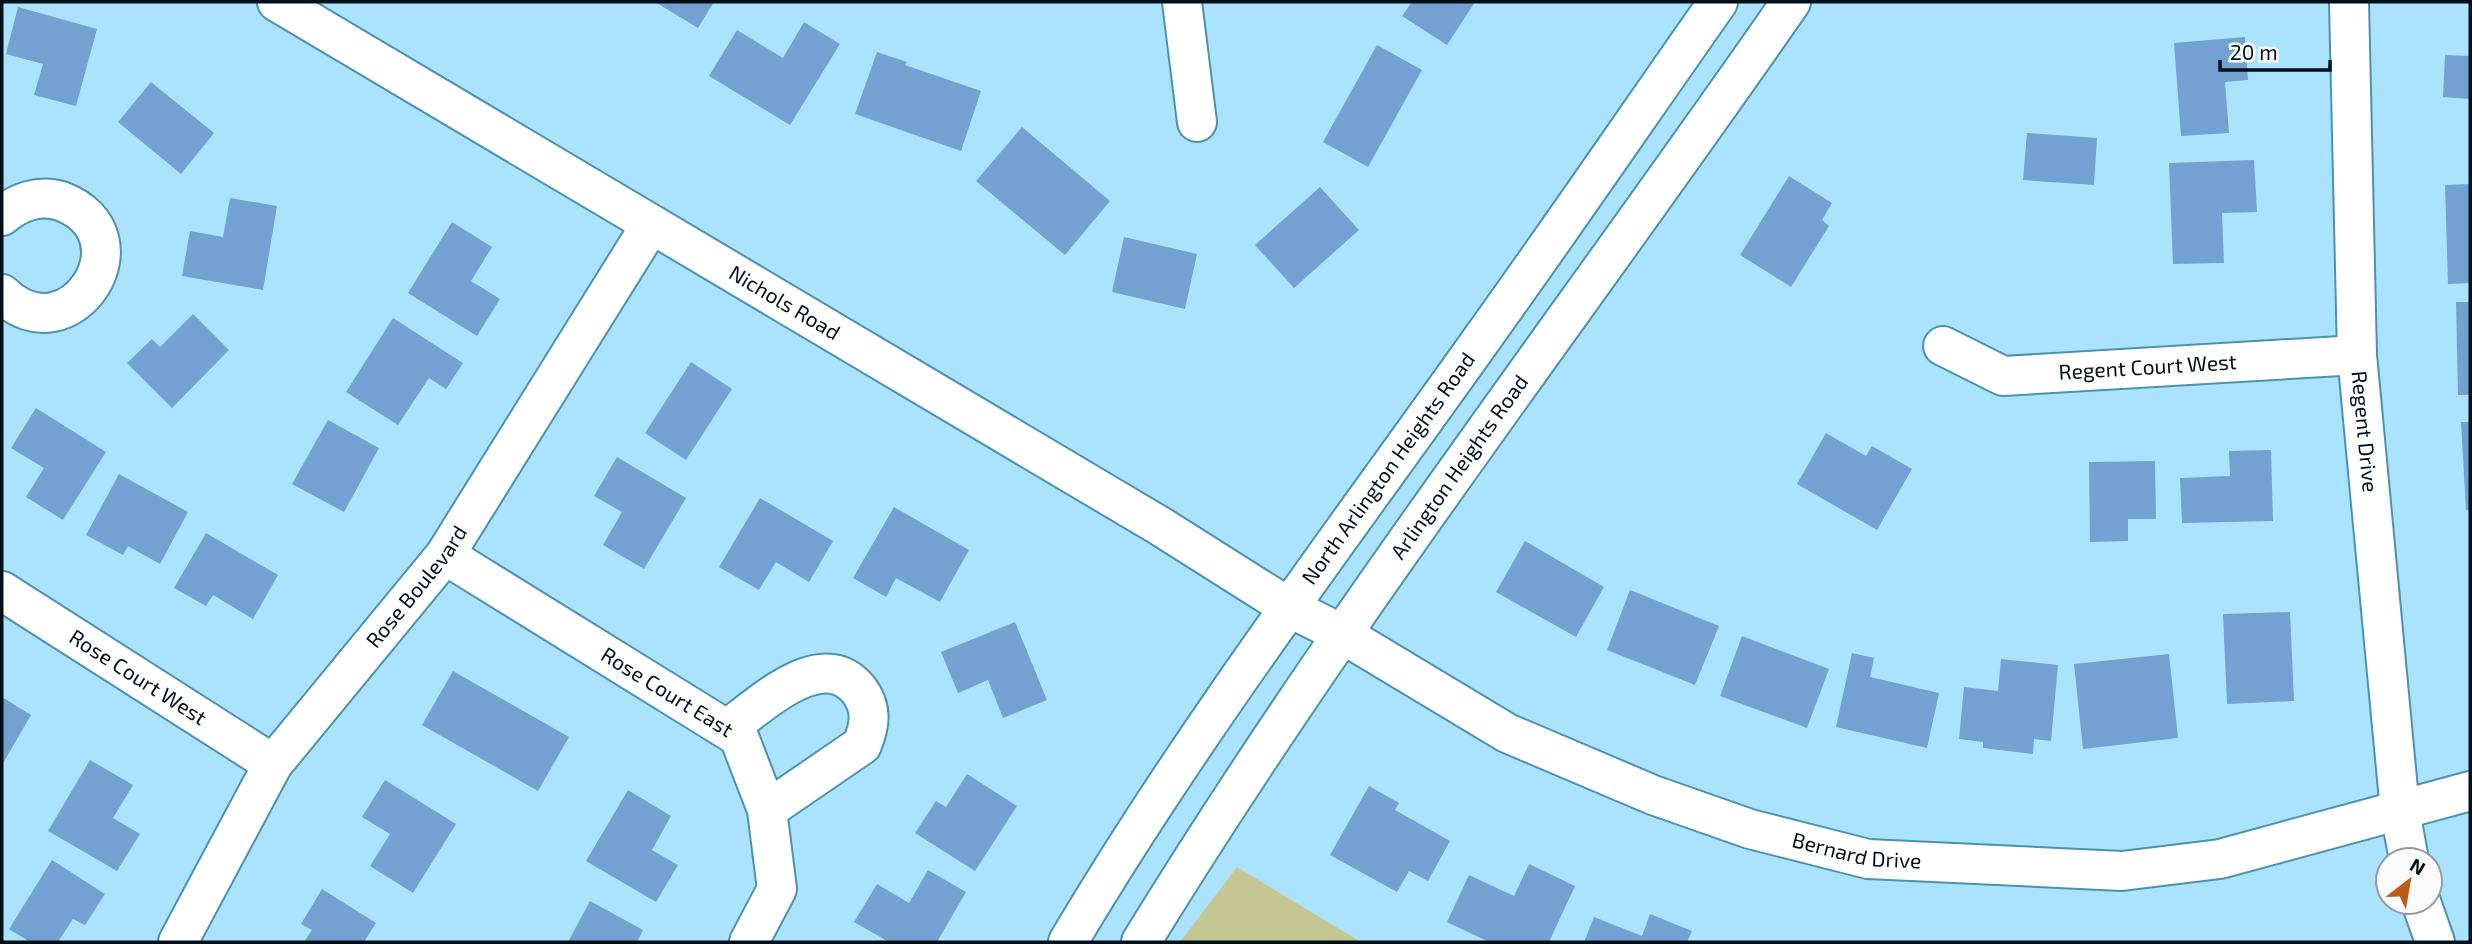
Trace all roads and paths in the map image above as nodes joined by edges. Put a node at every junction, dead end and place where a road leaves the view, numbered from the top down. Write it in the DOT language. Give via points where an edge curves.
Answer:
graph roads {
  1 [pos="277,2"];
  2 [pos="1182,2"];
  3 [pos="1718,2"];
  4 [pos="1791,2"];
  5 [pos="2349,2"];
  6 [pos="1197,122"];
  7 [pos="2,216"];
  8 [pos="650,226"];
  9 [pos="2,294"];
  10 [pos="1943,346"];
  11 [pos="2357,355"];
  12 [pos="445,555"];
  13 [pos="2,591"];
  14 [pos="1288,607"];
  15 [pos="1344,635"];
  16 [pos="727,729"];
  17 [pos="274,764"];
  18 [pos="2470,791"];
  19 [pos="767,810"];
  20 [pos="2400,811"];
  21 [pos="2406,846"];
  22 [pos="2426,916"];
  23 [pos="178,942"];
  24 [pos="748,942"];
  25 [pos="1068,942"];
  26 [pos="1141,942"];
  27 [pos="2435,942"];
  1 -- 8 [label="street, Nichols Road"];
  2 -- 6 [label="street"];
  3 -- 14 [label="street, North Arlington Heights Road" via="1485,336"];
  4 -- 15 [label="street, Arlington Heights Road" via="1455,471"];
  5 -- 11 [label="street, Regent Drive"];
  7 -- 9 [label="street" via="29,200 55,199 74,206 93,227 101,255 91,288 75,304 57,311 31,312"];
  8 -- 12 [label="street, Rose Boulevard"];
  8 -- 14 [label="street, Nichols Road" via="1160,526"];
  10 -- 11 [label="street, Regent Court West" via="2003,376"];
  11 -- 20 [label="street, Regent Drive"];
  12 -- 16 [label="street, Rose Court East"];
  12 -- 17 [label="street, Rose Boulevard"];
  13 -- 17 [label="street, Rose Court West"];
  14 -- 15 [label="street, Bernard Drive"];
  14 -- 25 [label="street, North Arlington Heights Road" via="1105,879"];
  15 -- 20 [label="street, Bernard Drive" via="1519,738 1737,825 1868,859 2122,871 2220,859"];
  15 -- 26 [label="street, Arlington Heights Road" via="1300,695"];
  16 -- 19 [label="street, Rose Court East" via="739,737"];
  16 -- 19 [label="street" via="801,677 821,672 842,677 864,696 870,714 862,745"];
  17 -- 23 [label="street, Rose Boulevard"];
  18 -- 20 [label="street, Bernard Drive"];
  19 -- 24 [label="street, Rose Court East" via="777,889"];
  20 -- 21 [label="street, Regent Drive"];
  22 -- 27 [label="street"];
}
